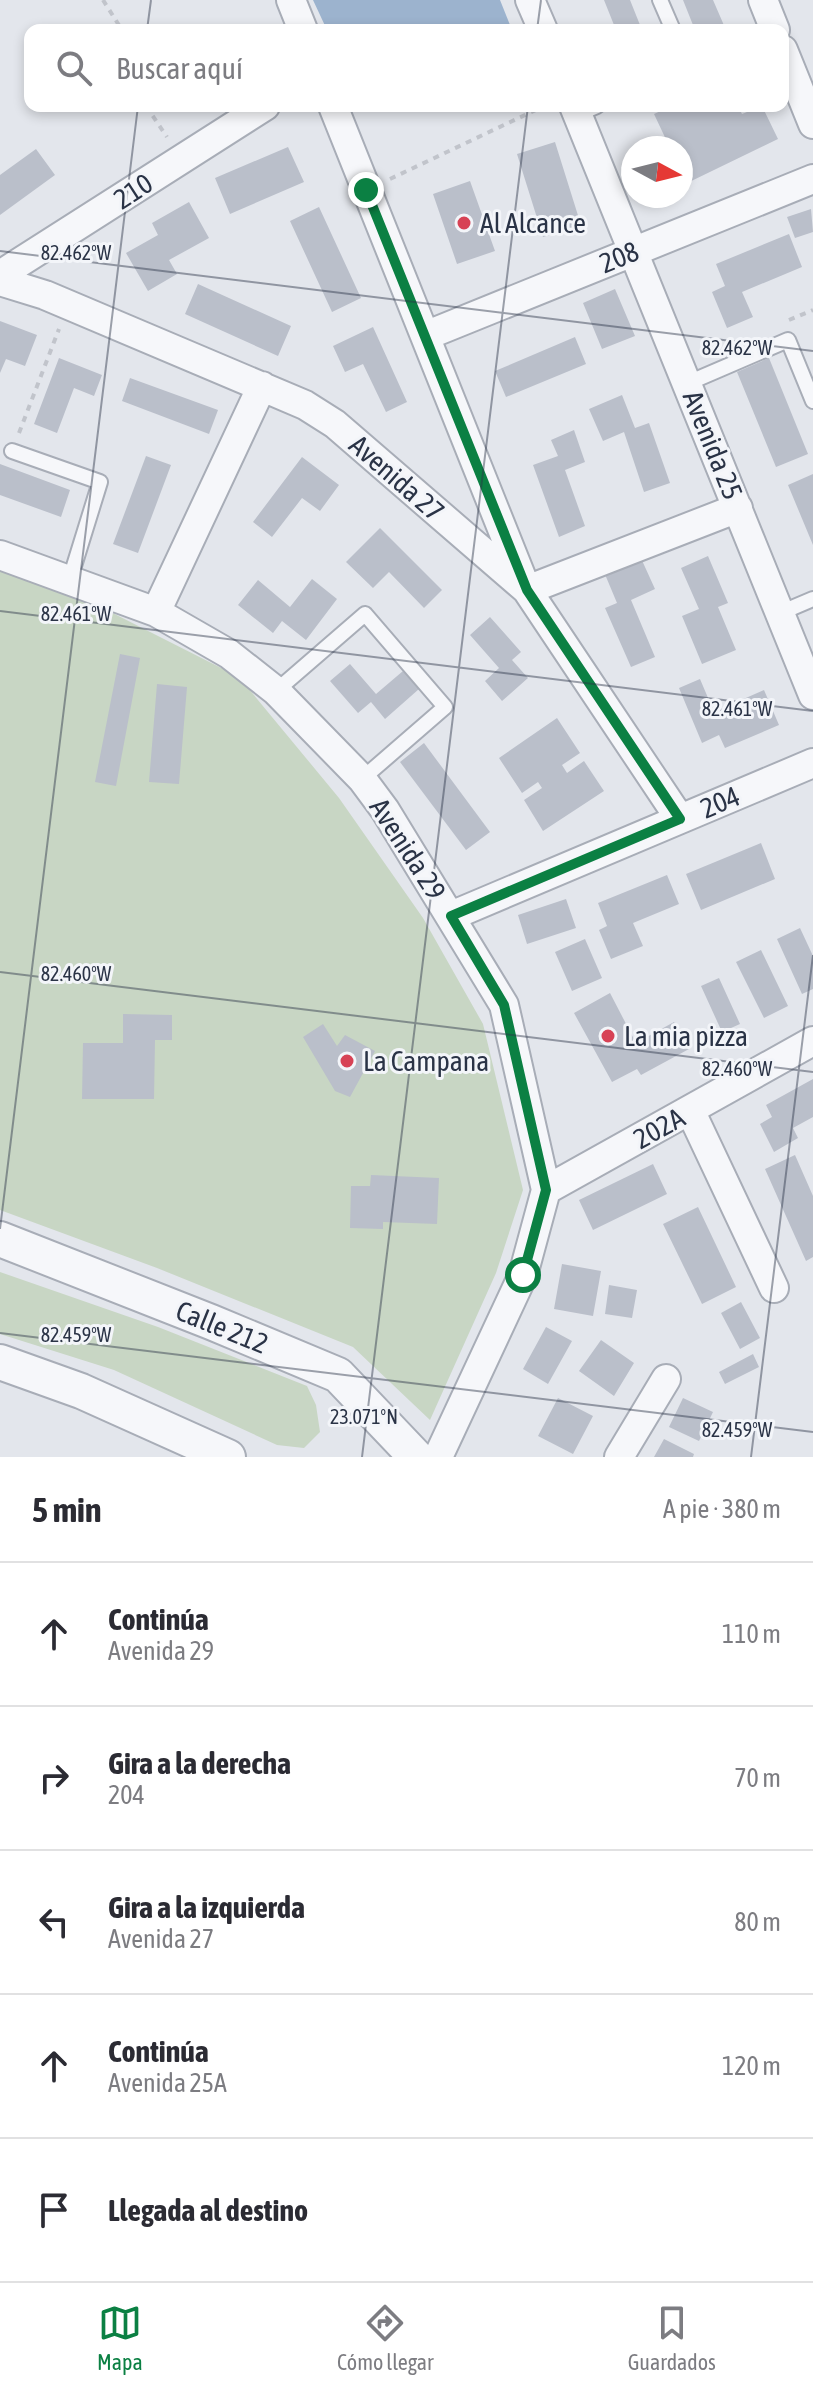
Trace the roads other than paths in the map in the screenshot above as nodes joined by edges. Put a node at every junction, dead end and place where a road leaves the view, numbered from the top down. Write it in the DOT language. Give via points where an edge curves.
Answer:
graph roads {
  1 [pos="291,0"];
  2 [pos="530,0"];
  3 [pos="660,0"];
  4 [pos="763,0"];
  5 [pos="301,24"];
  6 [pos="540,24"];
  7 [pos="670,24"];
  8 [pos="773,24"];
  9 [pos="789,65"];
  10 [pos="256,112"];
  11 [pos="335,112"];
  12 [pos="584,112"];
  13 [pos="813,124"];
  14 [pos="813,179"];
  15 [pos="633,251"];
  16 [pos="0,278"];
  17 [pos="425,336"];
  18 [pos="688,383"];
  19 [pos="262,386"];
  20 [pos="813,401"];
  21 [pos="12,451"];
  22 [pos="738,508"];
  23 [pos="0,555"];
  24 [pos="70,579"];
  25 [pos="527,590"];
  26 [pos="813,599"];
  27 [pos="156,612"];
  28 [pos="780,613"];
  29 [pos="276,691"];
  30 [pos="813,695"];
  31 [pos="813,763"];
  32 [pos="362,779"];
  33 [pos="680,819"];
  34 [pos="451,916"];
  35 [pos="813,1041"];
  36 [pos="690,1110"];
  37 [pos="546,1190"];
  38 [pos="0,1239"];
  39 [pos="774,1288"];
  40 [pos="0,1362"];
  41 [pos="666,1379"];
  42 [pos="228,1457"];
  43 [pos="416,1457"];
  44 [pos="438,1457"];
  45 [pos="619,1457"];
  1 -- 5 [label="street"];
  2 -- 6 [label="street"];
  3 -- 7 [label="lane"];
  4 -- 8 [label="street"];
  9 -- 13 [label="street"];
  10 -- 16 [label="street, 210"];
  11 -- 17 [label="street"];
  12 -- 15 [label="street, Avenida 25"];
  14 -- 15 [label="street, 208"];
  15 -- 17 [label="street, 208"];
  15 -- 18 [label="street, Avenida 25"];
  16 -- 19 [label="street, Avenida 27"];
  17 -- 25 [label="street"];
  18 -- 20 [label="lane" via="788,340"];
  18 -- 22 [label="street, Avenida 25"];
  19 -- 25 [label="street, Avenida 27" via="335,424"];
  19 -- 27 [label="street"];
  21 -- 24 [label="lane" via="100,482"];
  22 -- 25 [label="street"];
  22 -- 28 [label="street, Avenida 25"];
  23 -- 24 [label="street, Avenida 29"];
  24 -- 27 [label="street, Avenida 29"];
  25 -- 33 [label="street, Avenida 27"];
  26 -- 28 [label="lane"];
  27 -- 29 [label="street, Avenida 29" via="229,654"];
  28 -- 30 [label="street, Avenida 25"];
  29 -- 32 [label="street, Avenida 29"];
  29 -- 32 [label="lane" via="365,614 445,707"];
  31 -- 33 [label="street, 204"];
  32 -- 34 [label="street, Avenida 29"];
  33 -- 34 [label="street, 204"];
  34 -- 37 [label="street, Avenida 29" via="504,1005"];
  35 -- 36 [label="street, 202A"];
  36 -- 37 [label="street, 202A"];
  36 -- 39 [label="street"];
  37 -- 44 [label="street, Avenida 29" via="523,1275"];
  38 -- 43 [label="street, Calle 212" via="338,1375"];
  40 -- 42 [label="street" via="81,1391"];
  41 -- 45 [label="street"];
}
